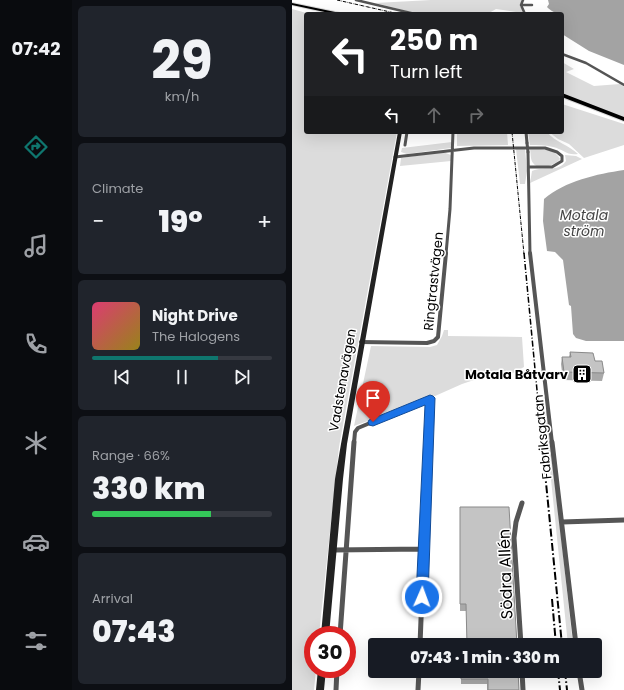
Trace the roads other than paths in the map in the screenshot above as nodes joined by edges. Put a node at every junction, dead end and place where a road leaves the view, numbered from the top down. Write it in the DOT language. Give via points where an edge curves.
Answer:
graph roads {
  1 [pos="356,0"];
  2 [pos="523,0"];
  3 [pos="292,4"];
  4 [pos="521,5"];
  5 [pos="532,5"];
  6 [pos="317,10"];
  7 [pos="325,12"];
  8 [pos="327,12"];
  9 [pos="407,12"];
  10 [pos="524,12"];
  11 [pos="564,55"];
  12 [pos="624,85"];
  13 [pos="564,98"];
  14 [pos="624,121"];
  15 [pos="400,134"];
  16 [pos="407,134"];
  17 [pos="453,134"];
  18 [pos="526,134"];
  19 [pos="405,145"];
  20 [pos="453,149"];
  21 [pos="395,157"];
  22 [pos="530,167"];
  23 [pos="362,342"];
  24 [pos="522,503"];
  25 [pos="624,520"];
  26 [pos="562,522"];
  27 [pos="424,549"];
  28 [pos="333,550"];
  29 [pos="346,550"];
  30 [pos="326,626"];
  31 [pos="341,626"];
  32 [pos="420,638"];
  33 [pos="520,638"];
  34 [pos="575,638"];
  35 [pos="321,678"];
  36 [pos="337,678"];
  37 [pos="419,678"];
  38 [pos="523,678"];
  39 [pos="580,678"];
  40 [pos="320,690"];
  41 [pos="336,690"];
  42 [pos="418,690"];
  43 [pos="524,690"];
  44 [pos="582,690"];
  1 -- 9 [label="street"];
  2 -- 4 [label="street"];
  3 -- 6 [label="highway"];
  3 -- 8 [label="highway"];
  4 -- 5 [label="street"];
  4 -- 10 [label="street"];
  6 -- 7 [label="highway"];
  6 -- 8 [label="highway"];
  11 -- 12 [label="street" via="586,63"];
  13 -- 14 [label="highway"];
  15 -- 21 [label="main road, Vadstenavägen"];
  16 -- 19 [label="street"];
  17 -- 20 [label="street"];
  18 -- 22 [label="street, Fabriksgatan, bridge"];
  20 -- 21 [label="street"];
  20 -- 22 [label="street" via="545,148 562,156 562,161 555,166"];
  20 -- 23 [label="street, Ringtrastvägen" via="438,336 434,341 426,343"];
  21 -- 23 [label="main road, Vadstenavägen"];
  22 -- 26 [label="street, Fabriksgatan" via="530,251"];
  23 -- 28 [label="main road, Vadstenavägen" via="342,458"];
  24 -- 33 [label="street, Södra Allén" via="514,538"];
  25 -- 26 [label="street"];
  26 -- 34 [label="street, Fabriksgatan"];
  27 -- 29 [label="street"];
  27 -- 29 [label="street, Vadstenavägen" via="430,398 358,428 355,434"];
  27 -- 32 [label="street"];
  28 -- 29 [label="street"];
  28 -- 30 [label="main road, Vadstenavägen"];
  29 -- 31 [label="street, Vadstenavägen"];
  35 -- 40 [label="main road"];
  36 -- 41 [label="street"];
  37 -- 42 [label="street"];
  38 -- 43 [label="street"];
  39 -- 44 [label="street"];
}
